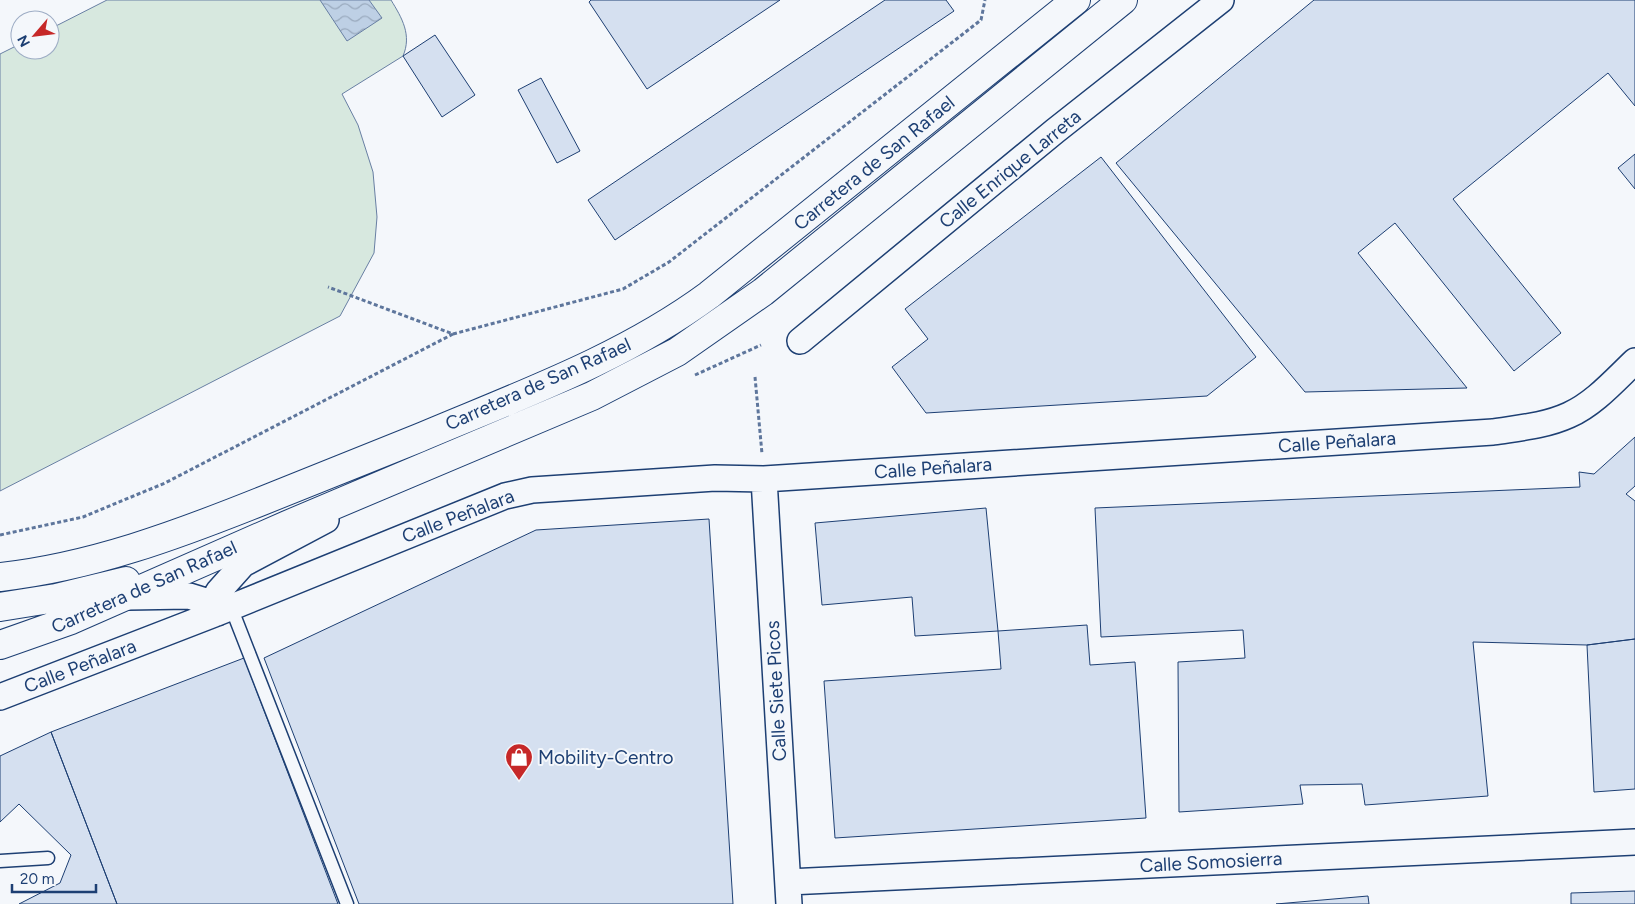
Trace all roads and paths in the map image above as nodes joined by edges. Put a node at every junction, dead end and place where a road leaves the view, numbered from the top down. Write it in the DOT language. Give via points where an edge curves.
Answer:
graph roads {
  1 [pos="985,0"];
  2 [pos="1076,0"];
  3 [pos="1123,0"];
  4 [pos="1221,0"];
  5 [pos="328,287"];
  6 [pos="453,334"];
  7 [pos="800,341"];
  8 [pos="1635,361"];
  9 [pos="755,377"];
  10 [pos="762,454"];
  11 [pos="413,472"];
  12 [pos="764,478"];
  13 [pos="287,524"];
  14 [pos="0,535"];
  15 [pos="0,577"];
  16 [pos="122,597"];
  17 [pos="0,606"];
  18 [pos="224,610"];
  19 [pos="0,645"];
  20 [pos="0,697"];
  21 [pos="1635,842"];
  22 [pos="48,858"];
  23 [pos="0,861"];
  24 [pos="788,893"];
  25 [pos="347,904"];
  1 -- 6 [label="path" via="981,20 670,262 623,289"];
  2 -- 15 [label="main road, Carretera de San Rafael" via="709,295 632,342 570,374 199,526 92,560"];
  3 -- 11 [label="main road, Carretera de San Rafael" via="763,292 700,337 592,396"];
  4 -- 7 [label="street, Calle Enrique Larreta"];
  5 -- 6 [label="path"];
  6 -- 14 [label="path" via="165,483 83,516"];
  8 -- 12 [label="street, Calle Peñalara" via="1604,391 1570,415 1493,432"];
  9 -- 10 [label="path"];
  11 -- 13 [label="main road, Carretera de San Rafael"];
  11 -- 18 [label="street" via="243,564 218,592"];
  12 -- 18 [label="street, Calle Peñalara" via="715,478 532,490 514,494"];
  12 -- 24 [label="street, Calle Siete Picos"];
  13 -- 16 [label="main road, Carretera de San Rafael"];
  13 -- 17 [label="main road, Carretera de San Rafael" via="121,582 56,598"];
  16 -- 18 [label="street" via="189,596"];
  16 -- 19 [label="main road, Carretera de San Rafael"];
  18 -- 20 [label="street, Calle Peñalara"];
  18 -- 25 [label="lane"];
  21 -- 24 [label="street, Calle Somosierra"];
  22 -- 23 [label="lane"];
}
